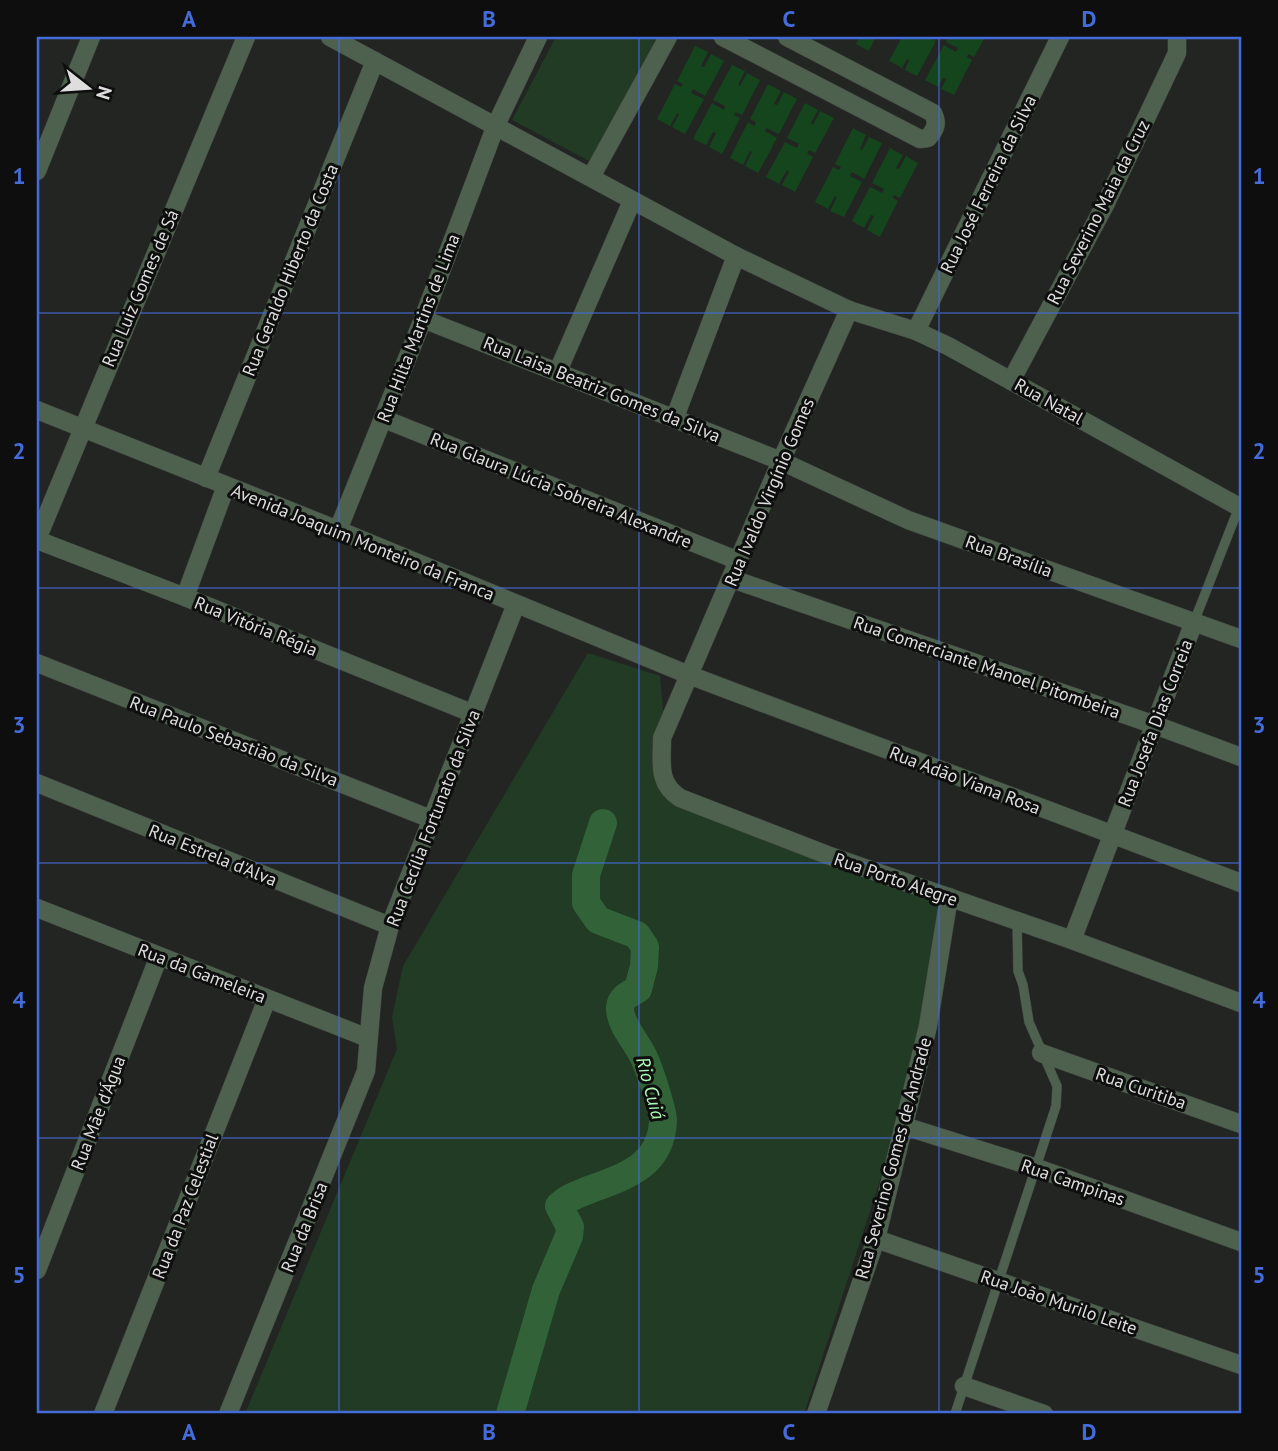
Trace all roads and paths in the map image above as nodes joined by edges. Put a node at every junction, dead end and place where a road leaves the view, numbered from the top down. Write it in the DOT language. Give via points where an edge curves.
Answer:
graph roads {
  1 [pos="91,37"];
  2 [pos="246,37"];
  3 [pos="330,37"];
  4 [pos="538,37"];
  5 [pos="668,37"];
  6 [pos="723,37"];
  7 [pos="787,37"];
  8 [pos="1060,37"];
  9 [pos="1178,39"];
  10 [pos="811,49"];
  11 [pos="375,61"];
  12 [pos="797,76"];
  13 [pos="496,125"];
  14 [pos="37,171"];
  15 [pos="591,177"];
  16 [pos="632,201"];
  17 [pos="736,256"];
  18 [pos="849,310"];
  19 [pos="423,319"];
  20 [pos="916,331"];
  21 [pos="558,371"];
  22 [pos="1011,381"];
  23 [pos="37,410"];
  24 [pos="675,417"];
  25 [pos="383,419"];
  26 [pos="81,429"];
  27 [pos="781,461"];
  28 [pos="206,478"];
  29 [pos="226,486"];
  30 [pos="1240,508"];
  31 [pos="338,530"];
  32 [pos="37,540"];
  33 [pos="739,561"];
  34 [pos="732,579"];
  35 [pos="186,597"];
  36 [pos="516,604"];
  37 [pos="1194,622"];
  38 [pos="1241,639"];
  39 [pos="37,663"];
  40 [pos="690,675"];
  41 [pos="474,715"];
  42 [pos="1155,725"];
  43 [pos="1241,757"];
  44 [pos="37,783"];
  45 [pos="431,818"];
  46 [pos="1112,835"];
  47 [pos="1241,883"];
  48 [pos="949,897"];
  49 [pos="37,908"];
  50 [pos="1017,921"];
  51 [pos="390,926"];
  52 [pos="1072,940"];
  53 [pos="159,956"];
  54 [pos="267,999"];
  55 [pos="1241,1003"];
  56 [pos="368,1038"];
  57 [pos="1041,1053"];
  58 [pos="1241,1124"];
  59 [pos="904,1126"];
  60 [pos="1037,1168"];
  61 [pos="876,1238"];
  62 [pos="1241,1242"];
  63 [pos="37,1270"];
  64 [pos="999,1281"];
  65 [pos="1241,1365"];
  66 [pos="964,1385"];
  67 [pos="103,1414"];
  68 [pos="228,1414"];
  69 [pos="816,1414"];
  70 [pos="955,1414"];
  71 [pos="1045,1414"];
  1 -- 14 [label="street"];
  2 -- 26 [label="street, Rua Luiz Gomes de Sá"];
  3 -- 11 [label="street, Rua Natal"];
  4 -- 13 [label="street, Rua Hilta Martins de Lima"];
  5 -- 15 [label="street"];
  6 -- 12 [label="street"];
  7 -- 10 [label="street"];
  8 -- 20 [label="street, Rua José Ferreira da Silva"];
  9 -- 22 [label="street, Rua Severino Maia da Cruz" via="1177,53 1106,203"];
  10 -- 12 [label="street"];
  10 -- 12 [label="street" via="933,113 935,130 920,139"];
  11 -- 13 [label="street, Rua Natal"];
  11 -- 28 [label="street, Rua Geraldo Hiberto da Costa"];
  13 -- 15 [label="street, Rua Natal"];
  13 -- 19 [label="street, Rua Hilta Martins de Lima"];
  15 -- 16 [label="street, Rua Natal"];
  16 -- 17 [label="street, Rua Natal"];
  16 -- 21 [label="street"];
  17 -- 18 [label="street, Rua Natal"];
  17 -- 24 [label="street"];
  18 -- 20 [label="street, Rua Natal"];
  18 -- 27 [label="street, Rua Ivaldo Virgínio Gomes"];
  19 -- 21 [label="street, Rua Laisa Beatriz Gomes da Silva"];
  19 -- 25 [label="street, Rua Hilta Martins de Lima"];
  20 -- 22 [label="street, Rua Natal"];
  21 -- 24 [label="street, Rua Laisa Beatriz Gomes da Silva"];
  22 -- 30 [label="street, Rua Natal"];
  23 -- 26 [label="street, Avenida Joaquim Monteiro da Franca"];
  24 -- 27 [label="street, Rua Laisa Beatriz Gomes da Silva"];
  25 -- 31 [label="street, Rua Hilta Martins de Lima"];
  25 -- 33 [label="street, Rua Glaura Lúcia Sobreira Alexandre"];
  26 -- 28 [label="street, Avenida Joaquim Monteiro da Franca"];
  26 -- 32 [label="street, Rua Luiz Gomes de Sá"];
  27 -- 33 [label="street, Rua Ivaldo Virgínio Gomes"];
  27 -- 37 [label="street, Rua Brasília" via="908,520"];
  28 -- 29 [label="street, Avenida Joaquim Monteiro da Franca"];
  29 -- 31 [label="street, Avenida Joaquim Monteiro da Franca"];
  29 -- 35 [label="street"];
  30 -- 37 [label="lane, Rua Josefa Dias Correia"];
  31 -- 36 [label="street, Avenida Joaquim Monteiro da Franca"];
  32 -- 35 [label="street, Rua Vitória Régia"];
  33 -- 34 [label="street, Rua Ivaldo Virgínio Gomes"];
  34 -- 40 [label="street, Rua Ivaldo Virgínio Gomes"];
  34 -- 42 [label="street, Rua Comerciante Manoel Pitombeira"];
  35 -- 41 [label="street, Rua Vitória Régia"];
  36 -- 40 [label="street, Avenida Joaquim Monteiro da Franca"];
  36 -- 41 [label="street, Rua Cecília Fortunato da Silva"];
  37 -- 38 [label="street, Rua Brasília"];
  37 -- 42 [label="street, Rua Josefa Dias Correia"];
  39 -- 45 [label="street, Rua Paulo Sebastião da Silva"];
  40 -- 46 [label="street, Rua Adão Viana Rosa"];
  40 -- 48 [label="street, Rua Porto Alegre" via="662,738 664,781 671,792 830,856"];
  41 -- 45 [label="street, Rua Cecília Fortunato da Silva"];
  42 -- 43 [label="street, Rua Comerciante Manoel Pitombeira"];
  42 -- 46 [label="street, Rua Josefa Dias Correia"];
  44 -- 51 [label="street, Rua Estrela d'Alva"];
  45 -- 51 [label="street, Rua Cecília Fortunato da Silva"];
  46 -- 47 [label="street, Rua Adão Viana Rosa"];
  46 -- 52 [label="street, Rua Josefa Dias Correia"];
  48 -- 50 [label="street, Rua Porto Alegre"];
  48 -- 59 [label="street, Rua Severino Gomes de Andrade" via="928,1026"];
  49 -- 53 [label="street, Rua da Gameleira"];
  50 -- 52 [label="street, Rua Porto Alegre"];
  50 -- 57 [label="lane" via="1018,971"];
  51 -- 56 [label="street, Rua Cecília Fortunato da Silva" via="373,988"];
  52 -- 55 [label="street, Rua Porto Alegre"];
  53 -- 54 [label="street, Rua da Gameleira"];
  53 -- 63 [label="street, Rua Mãe d'Água"];
  54 -- 56 [label="street, Rua da Gameleira"];
  54 -- 67 [label="street, Rua da Paz Celestial"];
  56 -- 68 [label="street, Rua da Brisa" via="366,1072"];
  57 -- 58 [label="street, Rua Curitiba"];
  57 -- 60 [label="lane" via="1057,1097"];
  59 -- 60 [label="street, Rua Campinas"];
  59 -- 61 [label="street, Rua Severino Gomes de Andrade"];
  60 -- 62 [label="street, Rua Campinas"];
  60 -- 64 [label="lane"];
  61 -- 64 [label="street, Rua João Murilo Leite"];
  61 -- 69 [label="street, Rua Severino Gomes de Andrade"];
  64 -- 65 [label="street, Rua João Murilo Leite"];
  64 -- 66 [label="lane"];
  66 -- 70 [label="lane"];
  66 -- 71 [label="street"];
}
